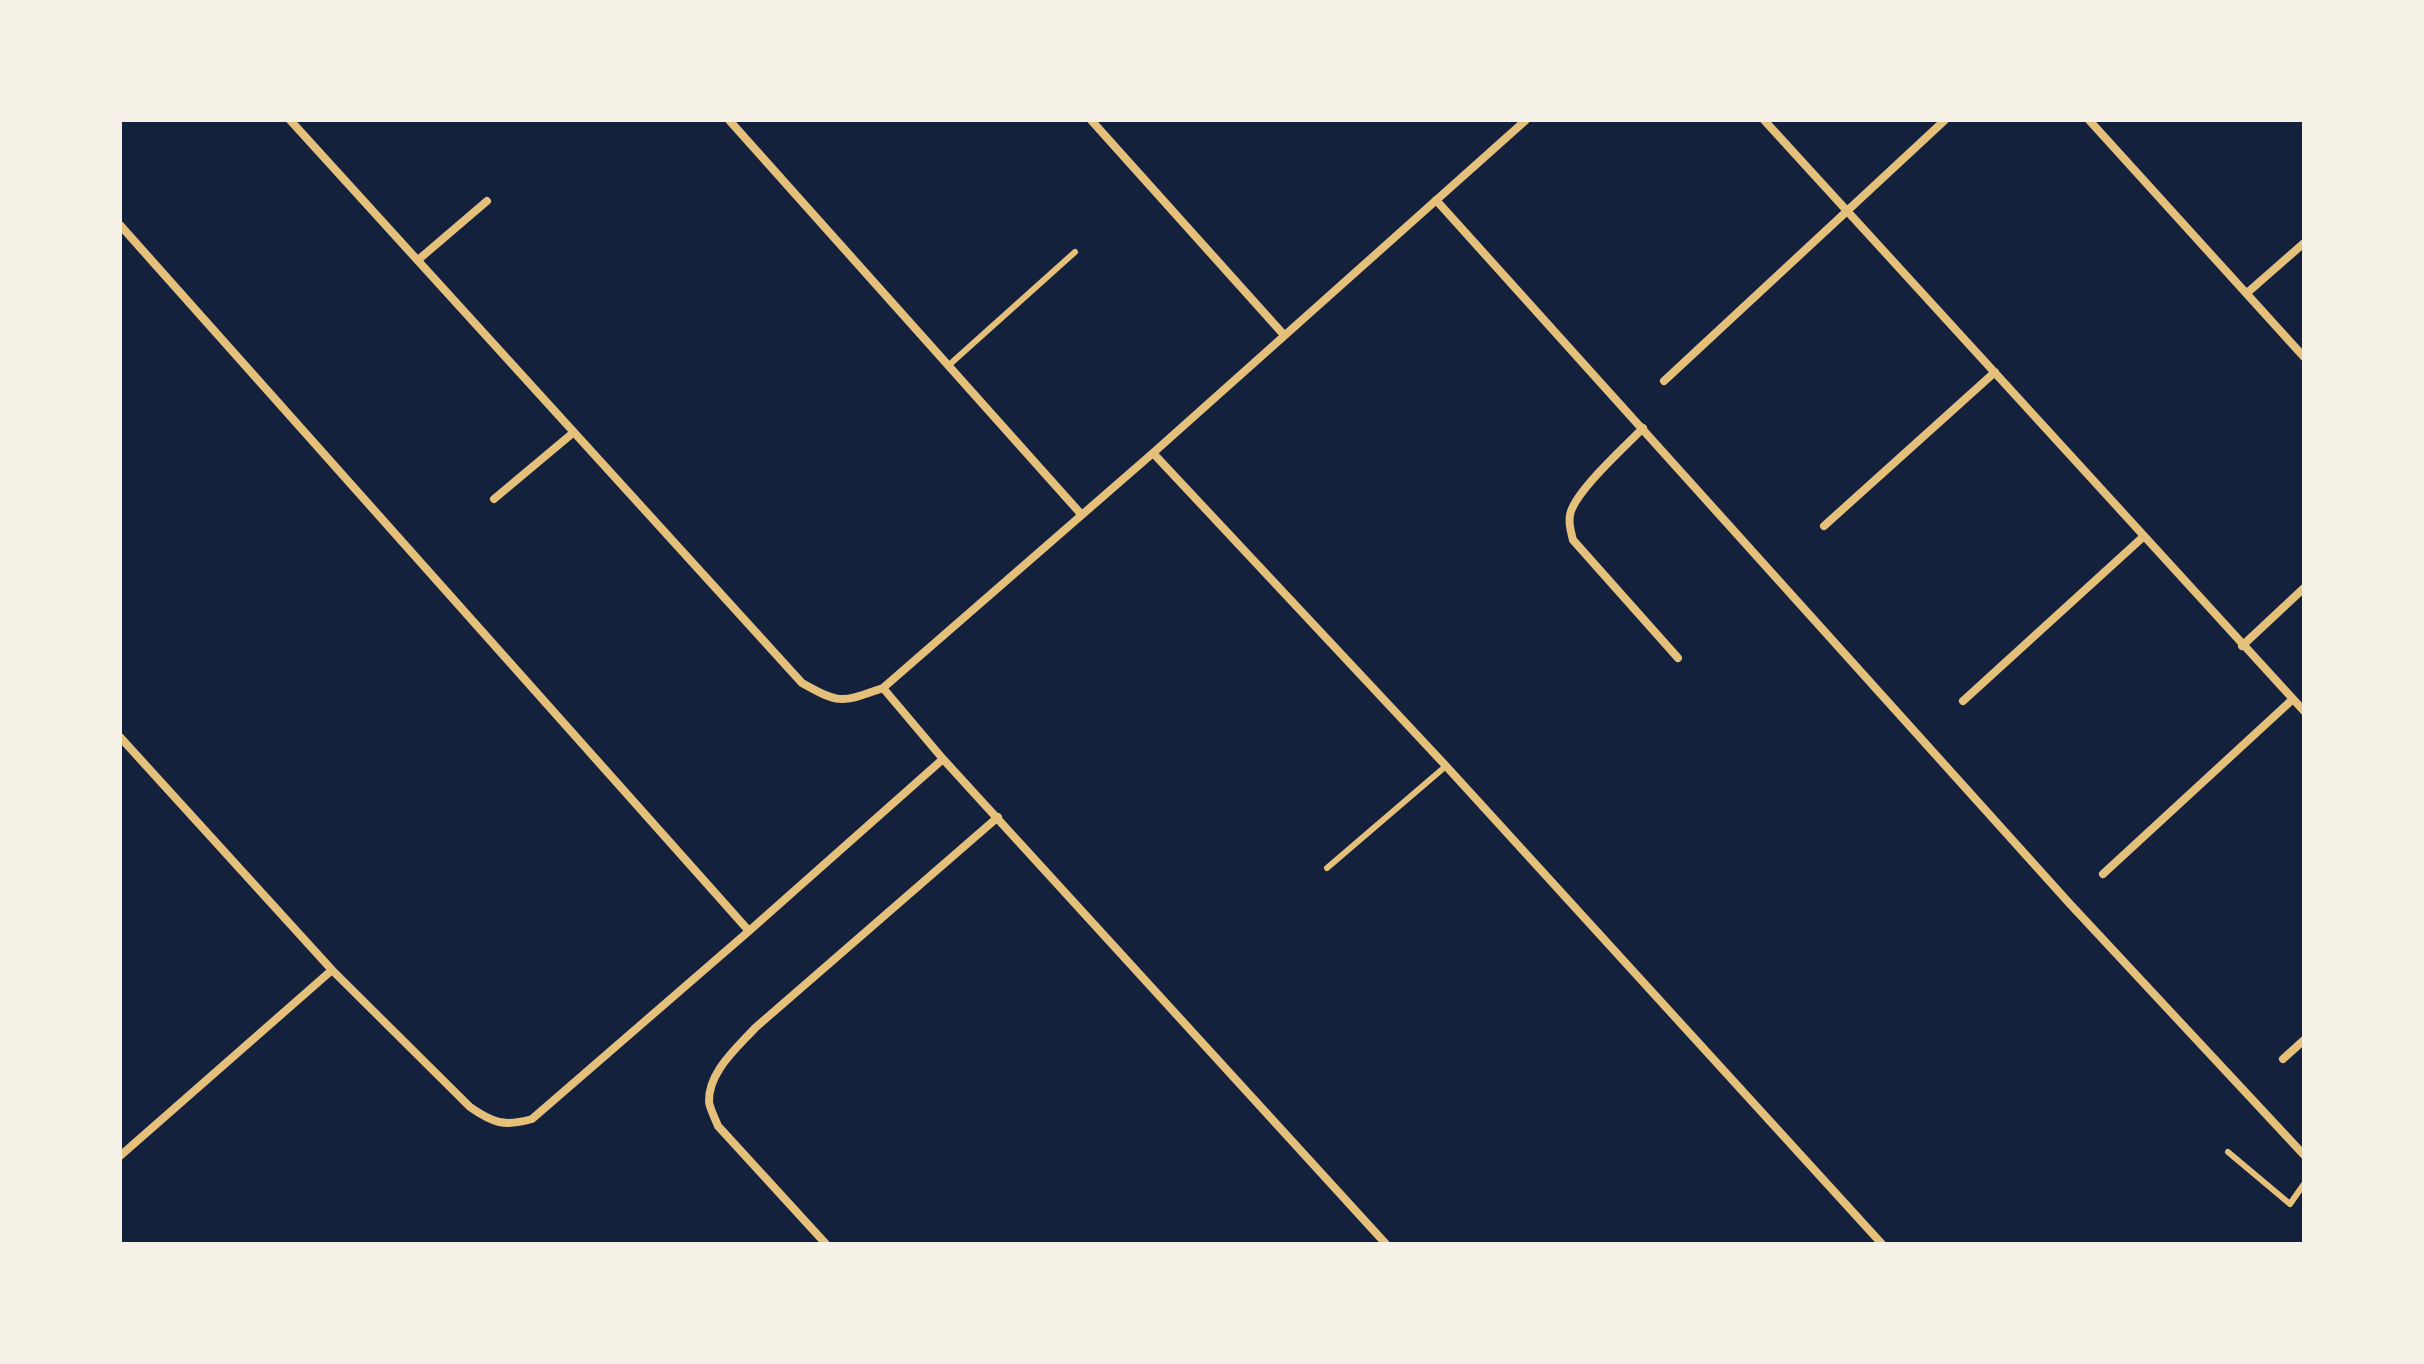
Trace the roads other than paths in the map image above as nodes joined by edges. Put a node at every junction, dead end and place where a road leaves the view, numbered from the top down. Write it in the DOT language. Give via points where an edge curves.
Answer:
graph roads {
  1 [pos="290,120"];
  2 [pos="729,120"];
  3 [pos="1091,120"];
  4 [pos="1526,120"];
  5 [pos="1764,120"];
  6 [pos="1945,120"];
  7 [pos="2089,120"];
  8 [pos="1436,200"];
  9 [pos="487,201"];
  10 [pos="1847,209"];
  11 [pos="120,225"];
  12 [pos="2304,243"];
  13 [pos="1075,252"];
  14 [pos="418,260"];
  15 [pos="2247,293"];
  16 [pos="1284,335"];
  17 [pos="2304,357"];
  18 [pos="949,365"];
  19 [pos="1995,372"];
  20 [pos="1664,381"];
  21 [pos="1643,428"];
  22 [pos="574,432"];
  23 [pos="1153,453"];
  24 [pos="494,499"];
  25 [pos="1081,514"];
  26 [pos="1824,526"];
  27 [pos="2143,537"];
  28 [pos="2304,588"];
  29 [pos="2242,646"];
  30 [pos="1678,658"];
  31 [pos="883,688"];
  32 [pos="2293,699"];
  33 [pos="1963,701"];
  34 [pos="2304,711"];
  35 [pos="120,737"];
  36 [pos="943,759"];
  37 [pos="1446,766"];
  38 [pos="998,817"];
  39 [pos="1327,868"];
  40 [pos="2103,874"];
  41 [pos="749,931"];
  42 [pos="332,970"];
  43 [pos="2304,1040"];
  44 [pos="2283,1059"];
  45 [pos="2228,1152"];
  46 [pos="2304,1155"];
  47 [pos="120,1156"];
  48 [pos="2304,1184"];
  49 [pos="826,1244"];
  50 [pos="1386,1244"];
  51 [pos="1882,1244"];
  1 -- 14 [label="street"];
  2 -- 18 [label="street"];
  3 -- 16 [label="street"];
  4 -- 8 [label="street"];
  5 -- 10 [label="street"];
  6 -- 10 [label="street"];
  7 -- 15 [label="street"];
  8 -- 16 [label="street"];
  8 -- 21 [label="street"];
  9 -- 14 [label="street"];
  10 -- 19 [label="street"];
  10 -- 20 [label="street"];
  11 -- 41 [label="street"];
  12 -- 15 [label="street"];
  13 -- 18 [label="lane"];
  14 -- 22 [label="street"];
  15 -- 17 [label="street"];
  16 -- 23 [label="street"];
  18 -- 25 [label="street"];
  19 -- 26 [label="street"];
  19 -- 27 [label="street"];
  21 -- 30 [label="street" via="1586,488 1569,519 1573,540"];
  21 -- 46 [label="street" via="2070,904"];
  22 -- 24 [label="street"];
  22 -- 31 [label="street" via="802,683 845,701"];
  23 -- 25 [label="street"];
  23 -- 37 [label="street"];
  25 -- 31 [label="street"];
  27 -- 29 [label="street"];
  27 -- 33 [label="street"];
  28 -- 29 [label="street"];
  29 -- 32 [label="street"];
  31 -- 36 [label="street"];
  32 -- 34 [label="street"];
  32 -- 40 [label="street"];
  35 -- 42 [label="street"];
  36 -- 38 [label="street"];
  36 -- 41 [label="street"];
  37 -- 39 [label="lane"];
  37 -- 51 [label="street"];
  38 -- 49 [label="street" via="755,1028 712,1083 709,1103 718,1126"];
  38 -- 50 [label="street"];
  41 -- 42 [label="street" via="532,1119 513,1125 490,1120 470,1107"];
  42 -- 47 [label="street"];
  43 -- 44 [label="street"];
  45 -- 48 [label="lane" via="2290,1204"];
}
